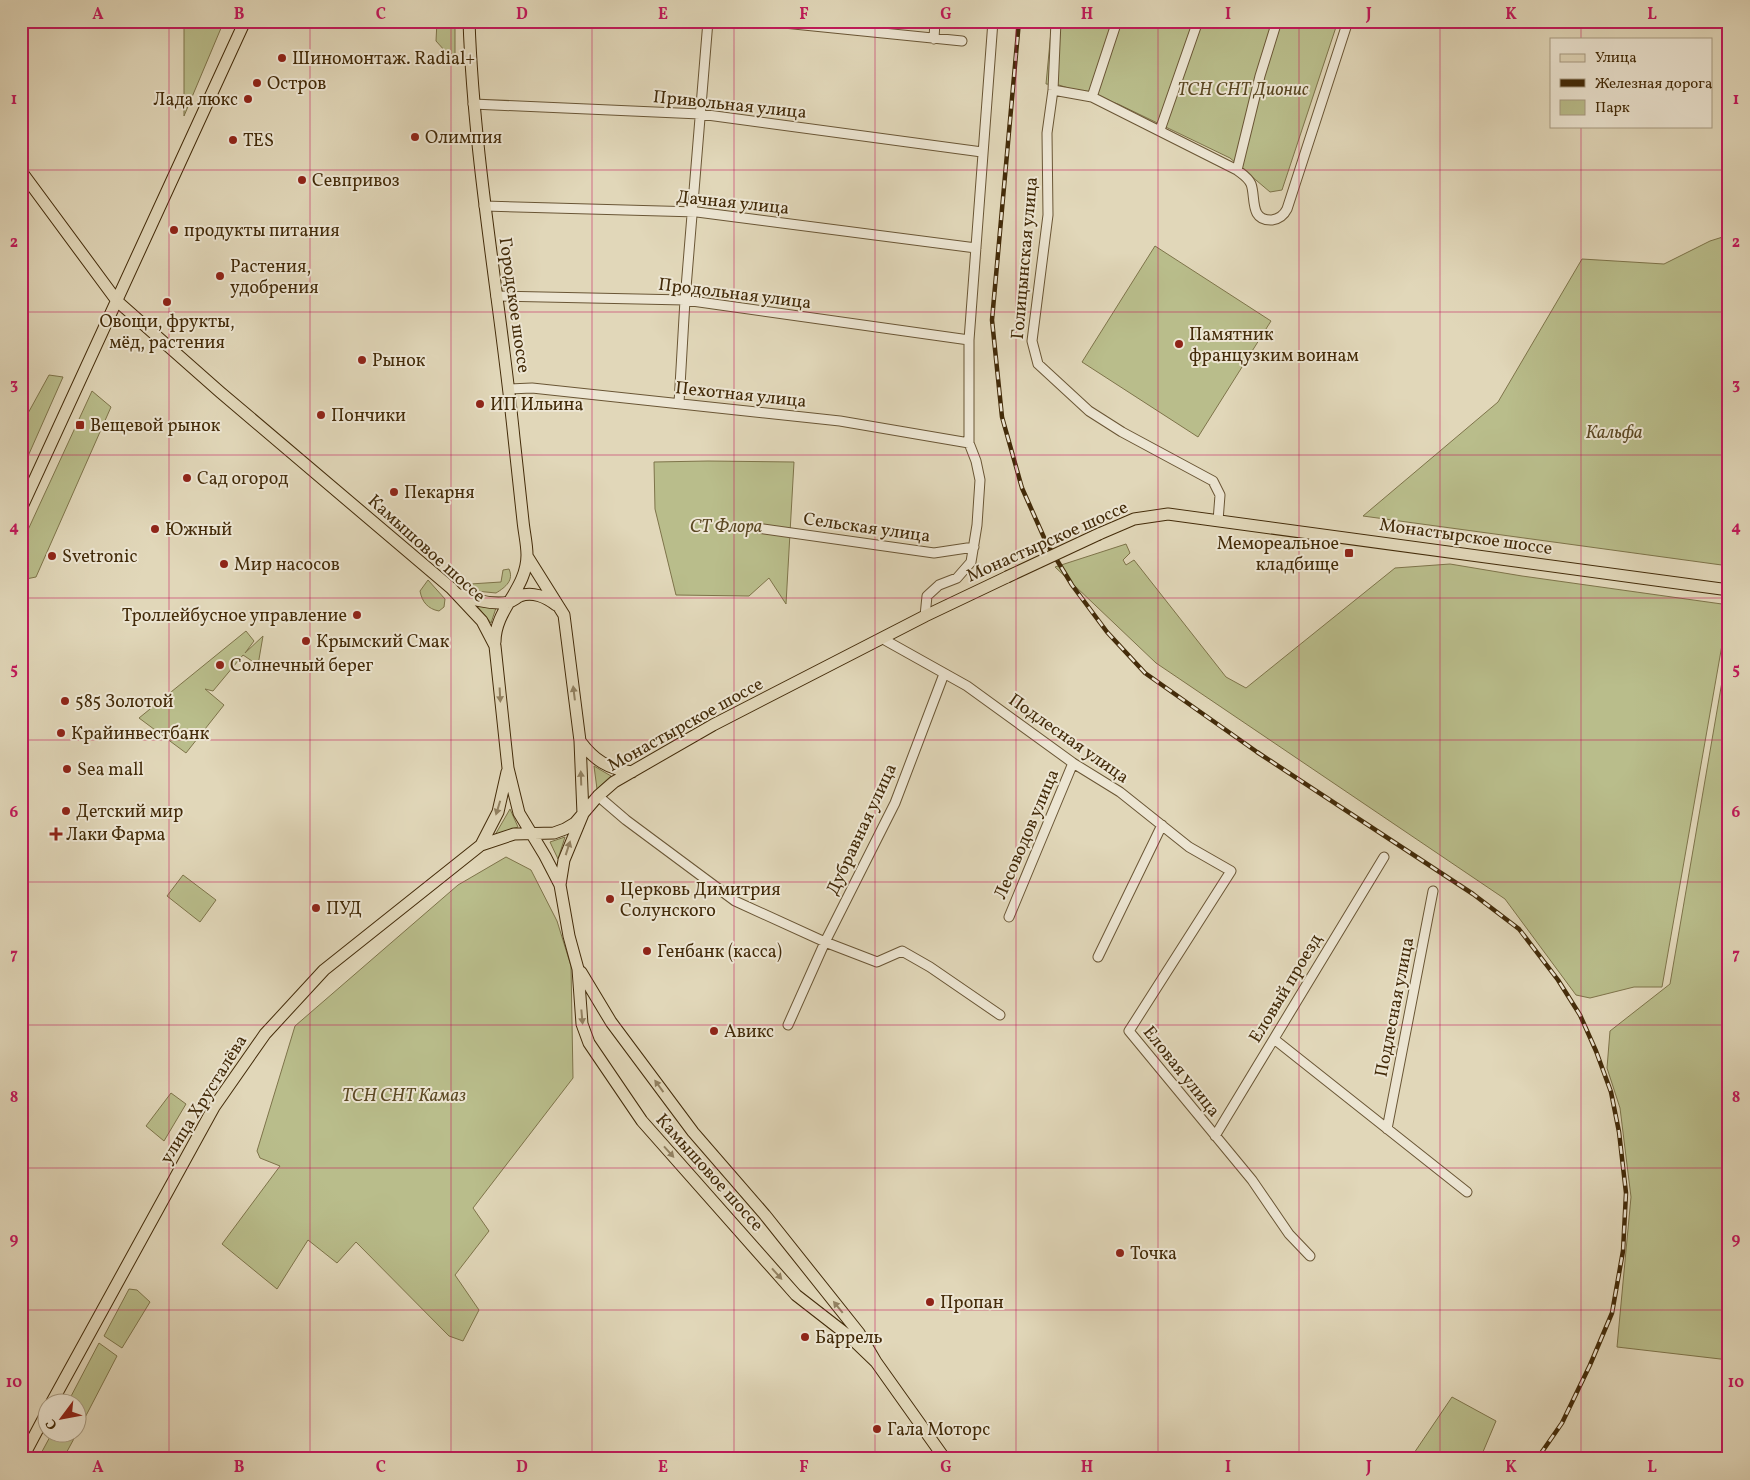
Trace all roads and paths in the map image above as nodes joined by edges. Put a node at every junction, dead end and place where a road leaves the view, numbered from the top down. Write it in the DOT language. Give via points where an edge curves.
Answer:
graph roads {
  1 [pos="245,21"];
  2 [pos="469,21"];
  3 [pos="708,21"];
  4 [pos="764,21"];
  5 [pos="935,21"];
  6 [pos="993,21"];
  7 [pos="1056,21"];
  8 [pos="1117,21"];
  9 [pos="1198,21"];
  10 [pos="1277,21"];
  11 [pos="1348,21"];
  12 [pos="934,39"];
  13 [pos="962,41"];
  14 [pos="1052,90"];
  15 [pos="1092,97"];
  16 [pos="473,104"];
  17 [pos="700,114"];
  18 [pos="1160,130"];
  19 [pos="982,152"];
  20 [pos="1237,170"];
  21 [pos="21,171"];
  22 [pos="484,206"];
  23 [pos="692,212"];
  24 [pos="976,248"];
  25 [pos="496,296"];
  26 [pos="685,300"];
  27 [pos="116,301"];
  28 [pos="969,340"];
  29 [pos="509,389"];
  30 [pos="679,404"];
  31 [pos="969,443"];
  32 [pos="21,509"];
  33 [pos="1218,520"];
  34 [pos="757,528"];
  35 [pos="974,547"];
  36 [pos="527,556"];
  37 [pos="1729,590"];
  38 [pos="458,594"];
  39 [pos="511,602"];
  40 [pos="560,608"];
  41 [pos="926,616"];
  42 [pos="883,639"];
  43 [pos="495,646"];
  44 [pos="944,674"];
  45 [pos="580,741"];
  46 [pos="1073,763"];
  47 [pos="508,768"];
  48 [pos="632,772"];
  49 [pos="598,796"];
  50 [pos="583,814"];
  51 [pos="1162,825"];
  52 [pos="531,832"];
  53 [pos="481,845"];
  54 [pos="1384,857"];
  55 [pos="1231,871"];
  56 [pos="560,884"];
  57 [pos="1433,891"];
  58 [pos="1009,917"];
  59 [pos="825,942"];
  60 [pos="1098,957"];
  61 [pos="578,969"];
  62 [pos="1000,1014"];
  63 [pos="788,1025"];
  64 [pos="1274,1039"];
  65 [pos="1387,1129"];
  66 [pos="1215,1136"];
  67 [pos="1467,1192"];
  68 [pos="1310,1256"];
  69 [pos="876,1362"];
  70 [pos="57,1392"];
  71 [pos="38,1429"];
  72 [pos="22,1459"];
  73 [pos="945,1459"];
  1 -- 27 [label="main road"];
  2 -- 16 [label="main road, Городское шоссе"];
  3 -- 17 [label="street"];
  4 -- 12 [label="street"];
  5 -- 12 [label="street"];
  6 -- 19 [label="street"];
  7 -- 14 [label="street, Голицынская улица"];
  8 -- 15 [label="street"];
  9 -- 18 [label="street"];
  10 -- 20 [label="street"];
  11 -- 20 [label="street" via="1284,214 1274,220 1257,213 1251,184"];
  12 -- 13 [label="street"];
  14 -- 15 [label="street"];
  14 -- 33 [label="street, Голицынская улица" via="1047,134 1048,215 1033,353 1046,373 1089,411 1213,481 1220,495"];
  15 -- 18 [label="street"];
  16 -- 17 [label="street, Привольная улица"];
  16 -- 22 [label="main road, Городское шоссе"];
  17 -- 19 [label="street, Привольная улица"];
  17 -- 23 [label="street"];
  18 -- 20 [label="street"];
  19 -- 24 [label="street"];
  21 -- 27 [label="main road, Камышовое шоссе"];
  22 -- 23 [label="street, Дачная улица"];
  22 -- 25 [label="main road, Городское шоссе"];
  23 -- 24 [label="street, Дачная улица"];
  23 -- 26 [label="street"];
  24 -- 28 [label="street"];
  25 -- 26 [label="street, Продольная улица"];
  25 -- 29 [label="main road, Городское шоссе"];
  26 -- 28 [label="street, Продольная улица"];
  26 -- 30 [label="street"];
  27 -- 32 [label="main road"];
  27 -- 38 [label="main road, Камышовое шоссе"];
  28 -- 31 [label="street"];
  29 -- 30 [label="street, Пехотная улица" via="532,388"];
  29 -- 36 [label="main road, Городское шоссе"];
  30 -- 31 [label="street, Пехотная улица" via="840,421"];
  31 -- 35 [label="street" via="980,480"];
  33 -- 37 [label="main road, Монастырское шоссе"];
  33 -- 41 [label="main road, Монастырское шоссе, bridge" via="1168,514 1134,519"];
  34 -- 35 [label="street, Сельская улица" via="934,553"];
  35 -- 41 [label="street" via="971,562 957,578 939,585 927,596"];
  36 -- 39 [label="main road, Городское шоссе" via="520,585"];
  36 -- 40 [label="main road"];
  38 -- 39 [label="main road"];
  38 -- 43 [label="main road, Камышовое шоссе" via="482,621"];
  39 -- 40 [label="main road" via="522,595 532,594 542,596"];
  39 -- 43 [label="main road, Городское шоссе" via="502,611 495,629"];
  45 -- 40 [label="main road, one-way" via="564,615"];
  41 -- 42 [label="main road, Монастырское шоссе"];
  42 -- 44 [label="street, Подлесная улица"];
  42 -- 48 [label="main road, Монастырское шоссе" via="713,725"];
  43 -- 47 [label="main road, Камышовое шоссе, one-way"];
  44 -- 46 [label="street, Подлесная улица" via="967,686"];
  44 -- 59 [label="street, Дубравная улица" via="895,803"];
  45 -- 48 [label="main road" via="602,764"];
  50 -- 45 [label="main road, one-way"];
  46 -- 51 [label="street, Подлесная улица" via="1120,792"];
  46 -- 58 [label="street, Лесоводов улица"];
  47 -- 52 [label="main road, Камышовое шоссе" via="519,813"];
  47 -- 53 [label="main road, one-way" via="498,812"];
  48 -- 49 [label="main road, Монастырское шоссе"];
  49 -- 50 [label="main road, Монастырское шоссе"];
  49 -- 59 [label="street" via="735,901"];
  50 -- 52 [label="main road, Монастырское шоссе" via="565,829 543,834"];
  56 -- 50 [label="main road, one-way" via="564,860"];
  51 -- 55 [label="street, Подлесная улица" via="1189,847"];
  51 -- 60 [label="street"];
  52 -- 53 [label="main road, улица Хрусталёва"];
  52 -- 56 [label="main road, Камышовое шоссе"];
  53 -- 70 [label="main road, улица Хрусталёва" via="324,970 251,1052 214,1107"];
  54 -- 64 [label="street, Еловый проезд"];
  55 -- 66 [label="street, Еловая улица" via="1129,1032"];
  56 -- 61 [label="main road, Камышовое шоссе"];
  57 -- 65 [label="street, Подлесная улица"];
  59 -- 62 [label="street" via="877,962 902,952"];
  59 -- 63 [label="street, Дубравная улица"];
  69 -- 61 [label="main road, Камышовое шоссе, one-way" via="818,1281 693,1132 611,1022"];
  61 -- 69 [label="main road, Камышовое шоссе, one-way" via="582,1024 589,1043 642,1121 796,1294"];
  64 -- 65 [label="street"];
  64 -- 66 [label="street, Еловый проезд"];
  65 -- 67 [label="street"];
  66 -- 68 [label="street, Еловая улица" via="1252,1180 1289,1234"];
  69 -- 73 [label="main road, Камышовое шоссе"];
  71 -- 72 [label="main road"];
}
